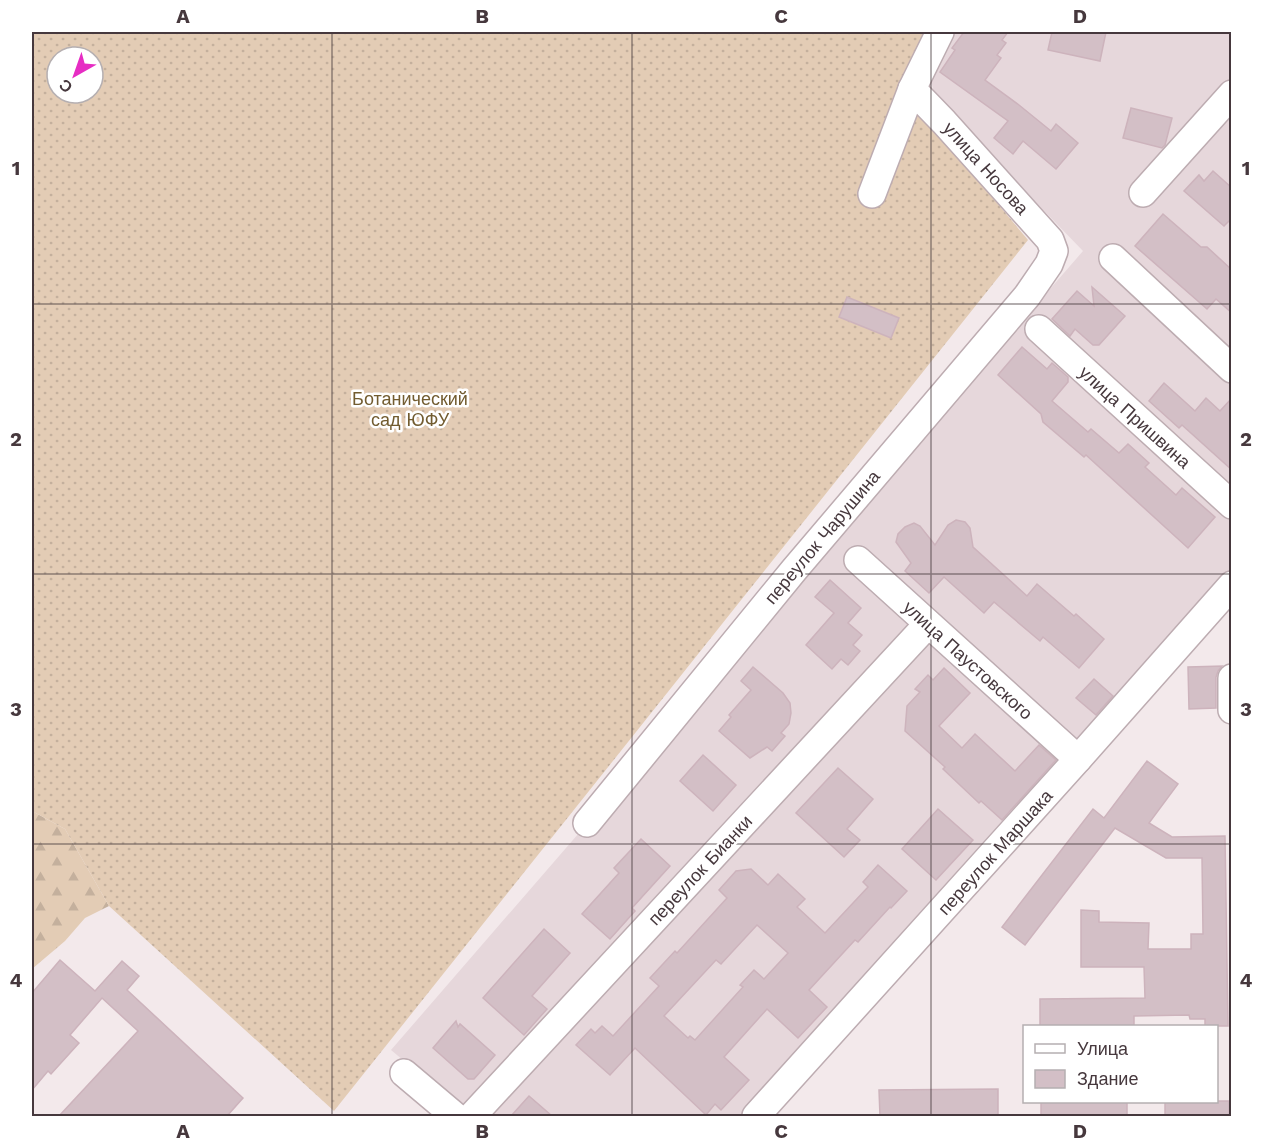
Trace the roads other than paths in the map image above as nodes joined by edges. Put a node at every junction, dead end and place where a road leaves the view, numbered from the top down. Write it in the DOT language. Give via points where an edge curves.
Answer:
graph roads {
  1 [pos="940,32"];
  2 [pos="912,89"];
  3 [pos="1232,94"];
  4 [pos="1143,193"];
  5 [pos="872,194"];
  6 [pos="1054,251"];
  7 [pos="1113,258"];
  8 [pos="1039,329"];
  9 [pos="1232,369"];
  10 [pos="1232,505"];
  11 [pos="858,560"];
  12 [pos="1232,585"];
  13 [pos="928,624"];
  14 [pos="1232,678"];
  15 [pos="1232,711"];
  16 [pos="1078,759"];
  17 [pos="587,823"];
  18 [pos="404,1073"];
  19 [pos="456,1116"];
  20 [pos="472,1116"];
  21 [pos="756,1116"];
  1 -- 2 [label="street"];
  2 -- 5 [label="street"];
  2 -- 6 [label="street, улица Носова" via="1050,240"];
  3 -- 4 [label="street"];
  6 -- 17 [label="street, переулок Чарушина" via="1027,296 794,570"];
  7 -- 9 [label="street"];
  8 -- 10 [label="street, улица Пришвина"];
  11 -- 13 [label="street, улица Паустовского"];
  12 -- 16 [label="street, переулок Маршака"];
  13 -- 16 [label="street, улица Паустовского"];
  13 -- 20 [label="street, переулок Бианки"];
  14 -- 15 [label="street"];
  16 -- 21 [label="street, переулок Маршака"];
  18 -- 19 [label="street"];
}
